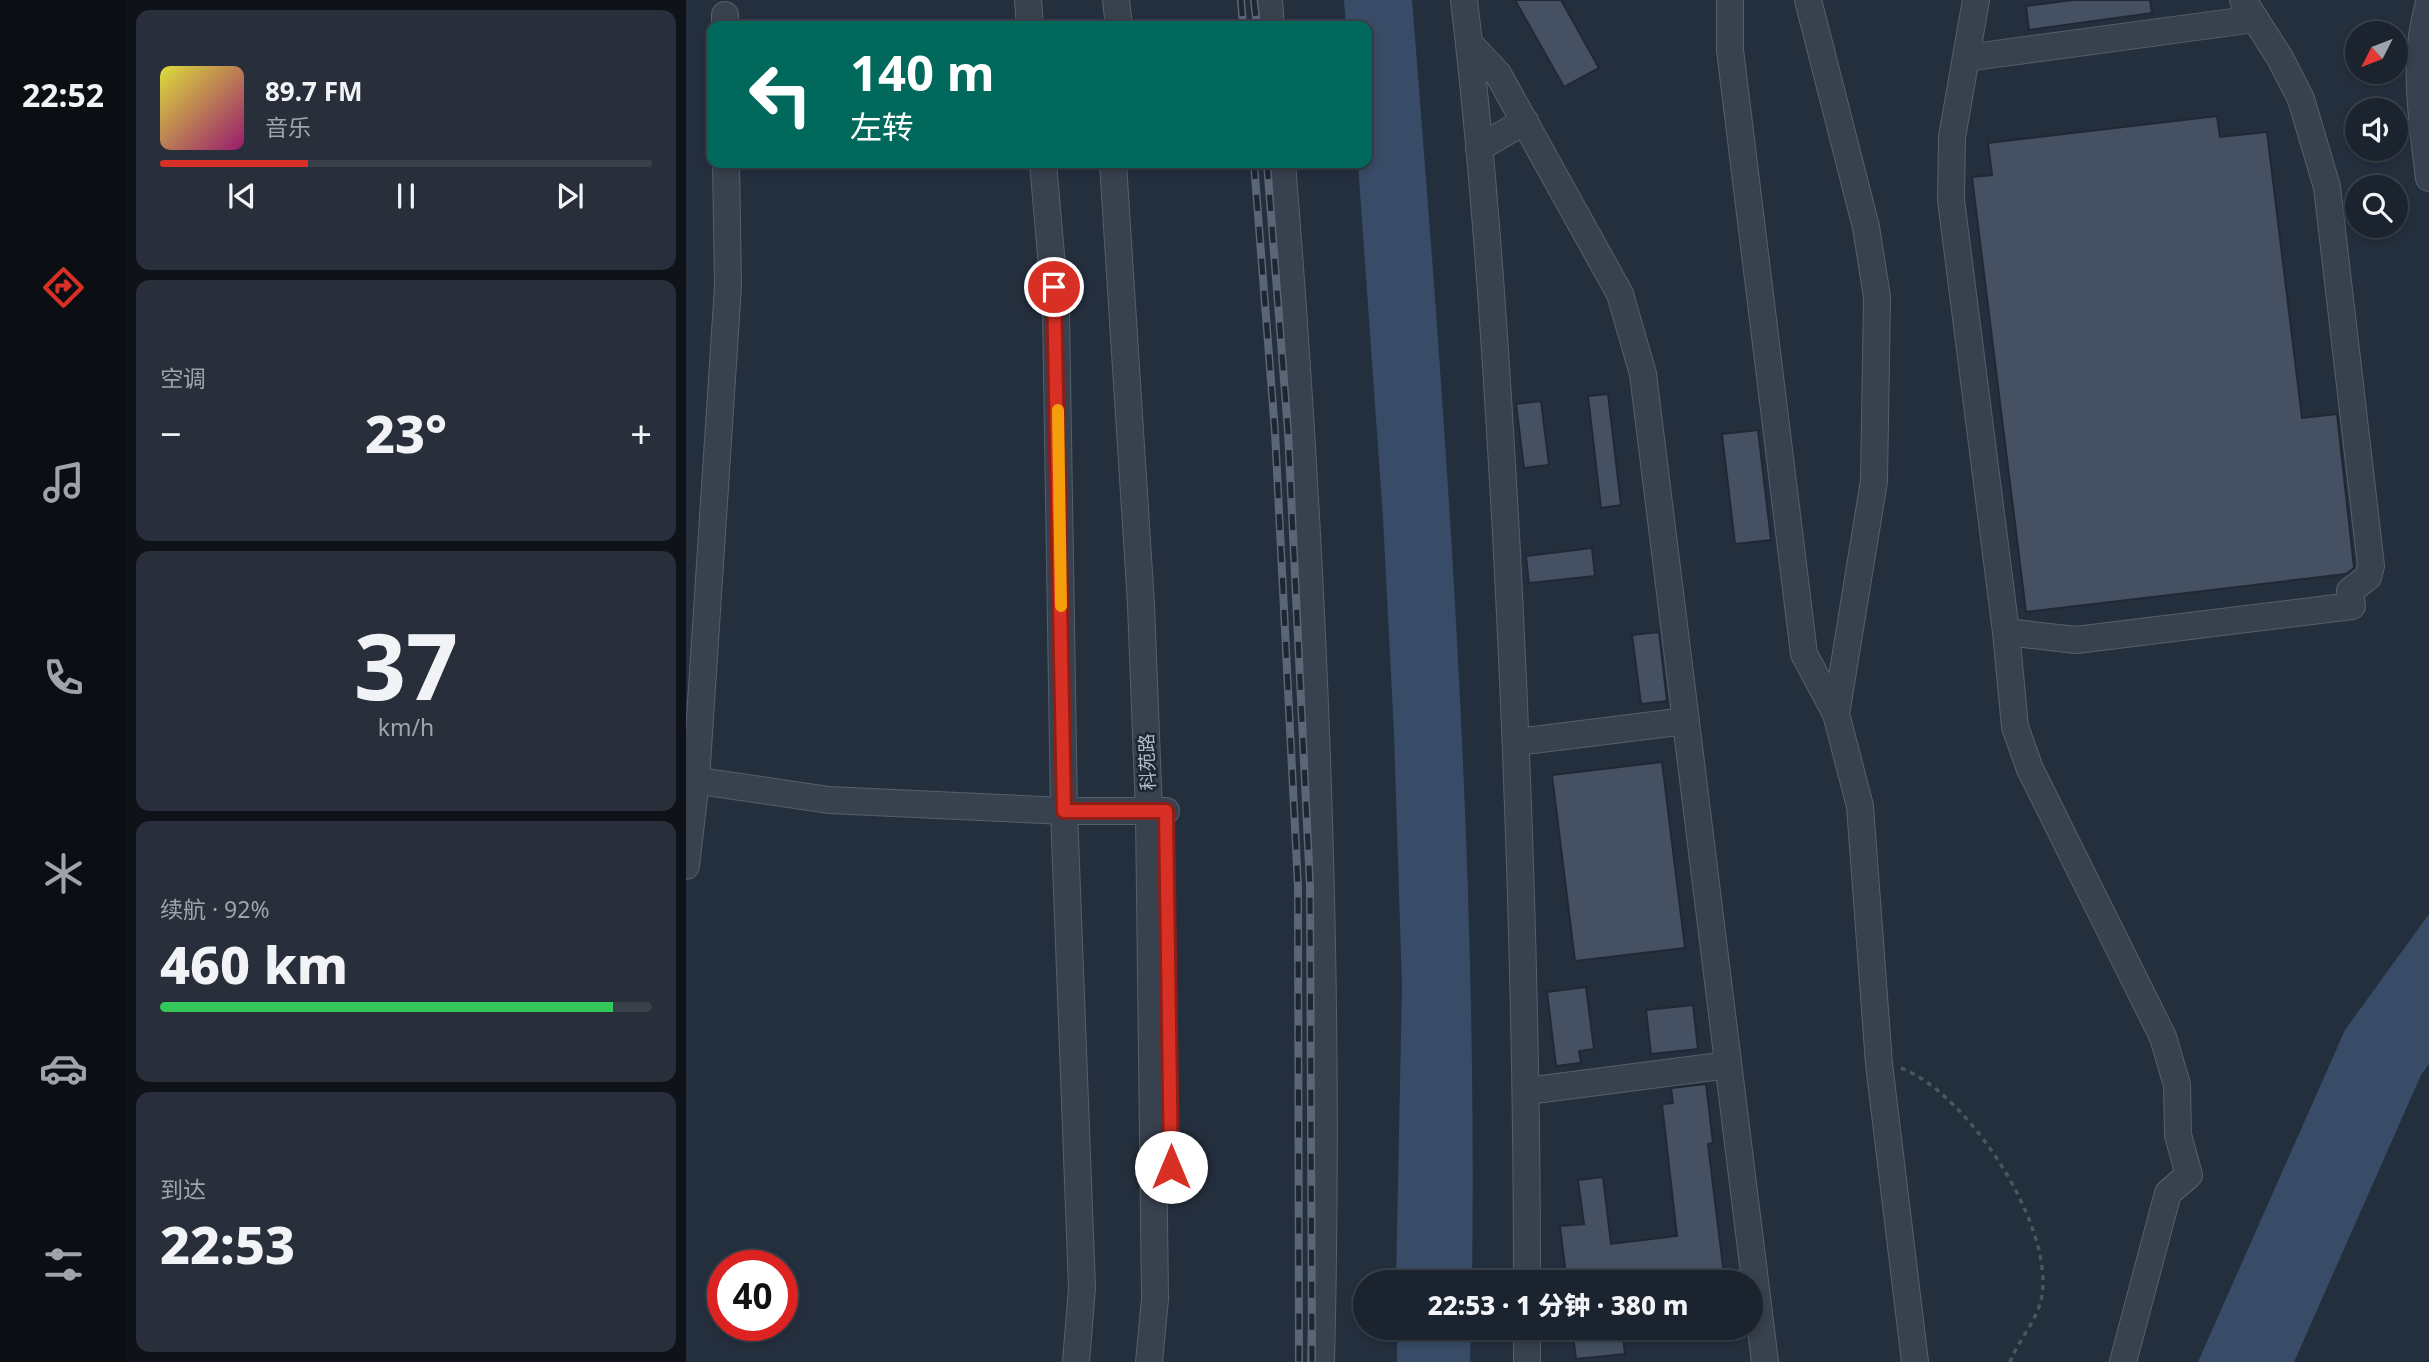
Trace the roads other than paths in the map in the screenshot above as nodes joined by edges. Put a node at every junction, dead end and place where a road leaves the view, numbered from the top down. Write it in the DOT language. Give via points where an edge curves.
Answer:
graph roads {
  1 [pos="1028,0"];
  2 [pos="1099,0"];
  3 [pos="1116,0"];
  4 [pos="1269,0"];
  5 [pos="1464,0"];
  6 [pos="1730,0"];
  7 [pos="1808,0"];
  8 [pos="1976,0"];
  9 [pos="2429,3"];
  10 [pos="2249,9"];
  11 [pos="1030,21"];
  12 [pos="1101,21"];
  13 [pos="1118,21"];
  14 [pos="1271,21"];
  15 [pos="1469,43"];
  16 [pos="1966,58"];
  17 [pos="1525,121"];
  18 [pos="1479,148"];
  19 [pos="726,168"];
  20 [pos="1042,168"];
  21 [pos="1113,168"];
  22 [pos="1130,168"];
  23 [pos="1282,168"];
  24 [pos="2429,178"];
  25 [pos="2006,632"];
  26 [pos="1846,650"];
  27 [pos="1804,654"];
  28 [pos="1836,714"];
  29 [pos="1686,721"];
  30 [pos="1517,742"];
  31 [pos="691,780"];
  32 [pos="1064,811"];
  33 [pos="1158,812"];
  34 [pos="686,866"];
  35 [pos="1728,1065"];
  36 [pos="1527,1091"];
  37 [pos="1527,1270"];
  38 [pos="1527,1340"];
  39 [pos="1076,1362"];
  40 [pos="1149,1362"];
  41 [pos="1166,1362"];
  42 [pos="1321,1362"];
  43 [pos="1527,1362"];
  44 [pos="1765,1362"];
  45 [pos="1915,1362"];
  46 [pos="2123,1362"];
  1 -- 11 [label="street"];
  2 -- 12 [label="street"];
  3 -- 13 [label="street"];
  4 -- 14 [label="street"];
  5 -- 15 [label="street"];
  6 -- 27 [label="street" via="1730,50"];
  7 -- 26 [label="street" via="1866,227 1877,297 1874,481"];
  8 -- 16 [label="street"];
  9 -- 24 [label="street" via="2418,62"];
  10 -- 16 [label="street"];
  10 -- 25 [label="street" via="2301,99 2327,187 2371,566 2368,577 2350,591 2352,606 2076,640"];
  15 -- 17 [label="street" via="1499,74"];
  15 -- 18 [label="street"];
  16 -- 25 [label="street" via="1952,137 1951,200"];
  17 -- 18 [label="street"];
  17 -- 29 [label="street" via="1620,294 1634,333"];
  18 -- 30 [label="street" via="1499,405"];
  19 -- 31 [label="street" via="728,286"];
  20 -- 32 [label="street" via="1056,312"];
  21 -- 33 [label="street, 科苑路"];
  22 -- 33 [label="street, 科苑路" via="1157,590"];
  23 -- 42 [label="street" via="1316,715 1322,1032"];
  25 -- 46 [label="street" via="2021,749 2163,1037 2176,1085 2178,1135 2189,1175 2168,1193"];
  26 -- 27 [label="street"];
  26 -- 28 [label="street"];
  27 -- 28 [label="street"];
  28 -- 45 [label="street" via="1860,806 1879,1065"];
  29 -- 30 [label="street"];
  29 -- 35 [label="street"];
  30 -- 36 [label="street"];
  31 -- 32 [label="street" via="830,800"];
  31 -- 34 [label="street"];
  32 -- 33 [label="street"];
  32 -- 39 [label="street" via="1082,1288"];
  33 -- 40 [label="street, 科苑路" via="1155,1299"];
  33 -- 41 [label="street, 科苑路" via="1172,1300"];
  35 -- 36 [label="street"];
  35 -- 44 [label="street"];
  36 -- 37 [label="street"];
  38 -- 43 [label="street"];
}
